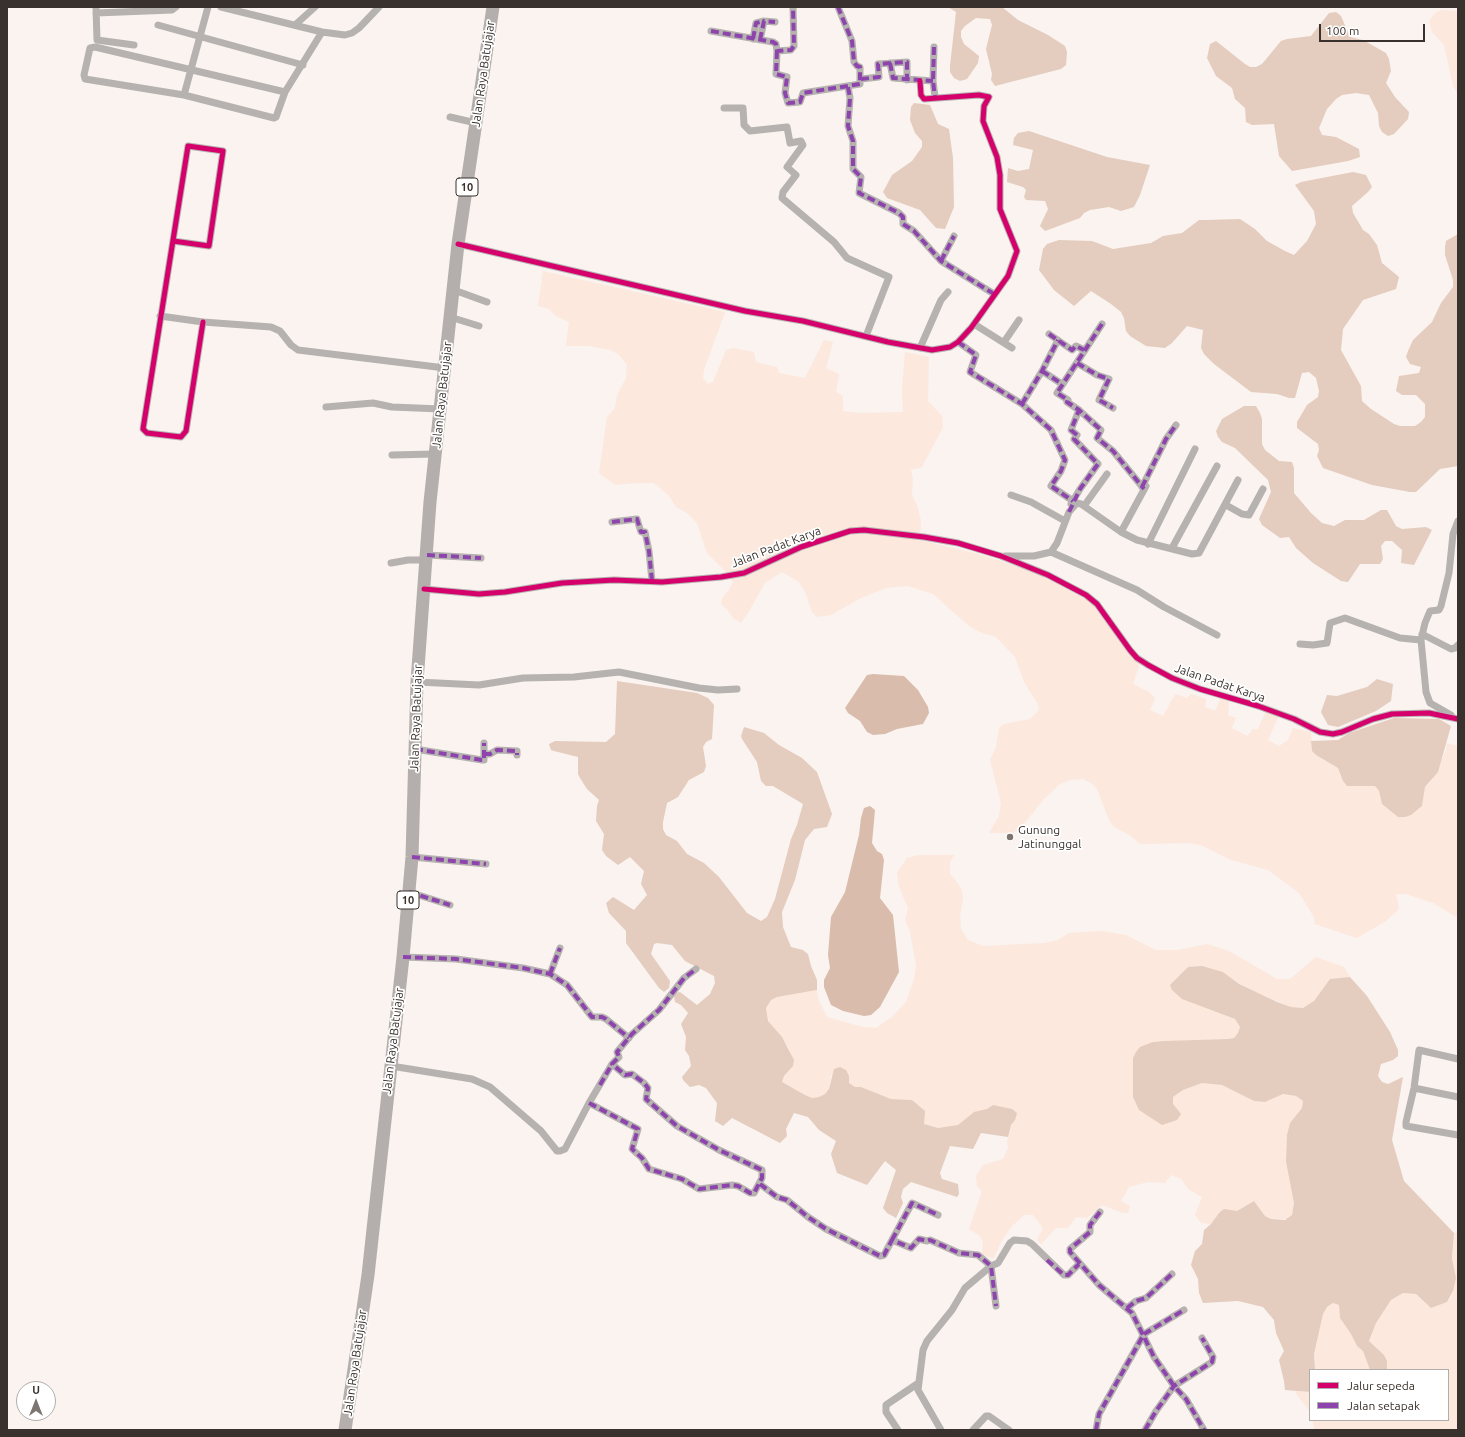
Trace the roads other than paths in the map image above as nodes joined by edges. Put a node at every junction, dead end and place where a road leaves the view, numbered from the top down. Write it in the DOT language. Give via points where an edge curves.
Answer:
graph roads {
  1 [pos="176,7"];
  2 [pos="208,7"];
  3 [pos="221,7"];
  4 [pos="258,7"];
  5 [pos="315,7"];
  6 [pos="379,7"];
  7 [pos="493,7"];
  8 [pos="793,7"];
  9 [pos="838,7"];
  10 [pos="96,10"];
  11 [pos="251,14"];
  12 [pos="774,22"];
  13 [pos="158,25"];
  14 [pos="295,25"];
  15 [pos="711,31"];
  16 [pos="322,32"];
  17 [pos="199,36"];
  18 [pos="757,39"];
  19 [pos="134,45"];
  20 [pos="934,47"];
  21 [pos="777,51"];
  22 [pos="890,63"];
  23 [pos="303,65"];
  24 [pos="191,69"];
  25 [pos="861,79"];
  26 [pos="908,80"];
  27 [pos="920,81"];
  28 [pos="933,81"];
  29 [pos="848,87"];
  30 [pos="285,92"];
  31 [pos="184,95"];
  32 [pos="935,98"];
  33 [pos="724,108"];
  34 [pos="450,118"];
  35 [pos="476,123"];
  36 [pos="954,236"];
  37 [pos="174,241"];
  38 [pos="458,244"];
  39 [pos="941,261"];
  40 [pos="454,290"];
  41 [pos="948,292"];
  42 [pos="994,294"];
  43 [pos="487,302"];
  44 [pos="160,316"];
  45 [pos="450,317"];
  46 [pos="1019,320"];
  47 [pos="203,322"];
  48 [pos="974,324"];
  49 [pos="1102,324"];
  50 [pos="479,326"];
  51 [pos="1049,334"];
  52 [pos="866,336"];
  53 [pos="1058,340"];
  54 [pos="958,342"];
  55 [pos="1004,342"];
  56 [pos="920,348"];
  57 [pos="1012,348"];
  58 [pos="1084,350"];
  59 [pos="1077,363"];
  60 [pos="445,368"];
  61 [pos="1042,372"];
  62 [pos="1062,384"];
  63 [pos="1022,404"];
  64 [pos="326,408"];
  65 [pos="1113,408"];
  66 [pos="441,410"];
  67 [pos="1079,410"];
  68 [pos="1176,425"];
  69 [pos="1195,449"];
  70 [pos="435,454"];
  71 [pos="392,456"];
  72 [pos="1217,466"];
  73 [pos="1154,473"];
  74 [pos="1107,474"];
  75 [pos="1238,480"];
  76 [pos="1144,488"];
  77 [pos="1263,489"];
  78 [pos="1011,495"];
  79 [pos="1073,501"];
  80 [pos="1226,505"];
  81 [pos="1084,506"];
  82 [pos="1069,512"];
  83 [pos="1065,520"];
  84 [pos="1458,521"];
  85 [pos="612,522"];
  86 [pos="1121,532"];
  87 [pos="1148,544"];
  88 [pos="1172,548"];
  89 [pos="1051,552"];
  90 [pos="1001,556"];
  91 [pos="426,558"];
  92 [pos="481,558"];
  93 [pos="391,563"];
  94 [pos="652,582"];
  95 [pos="424,589"];
  96 [pos="1217,635"];
  97 [pos="1421,637"];
  98 [pos="1300,644"];
  99 [pos="1458,645"];
  100 [pos="417,682"];
  101 [pos="737,690"];
  102 [pos="1458,719"];
  103 [pos="484,743"];
  104 [pos="416,749"];
  105 [pos="484,754"];
  106 [pos="517,755"];
  107 [pos="412,856"];
  108 [pos="486,864"];
  109 [pos="409,892"];
  110 [pos="450,905"];
  111 [pos="560,948"];
  112 [pos="403,957"];
  113 [pos="696,969"];
  114 [pos="550,974"];
  115 [pos="629,1038"];
  116 [pos="1458,1059"];
  117 [pos="612,1064"];
  118 [pos="391,1066"];
  119 [pos="1414,1088"];
  120 [pos="1458,1098"];
  121 [pos="588,1103"];
  122 [pos="1458,1135"];
  123 [pos="760,1184"];
  124 [pos="1100,1212"];
  125 [pos="938,1215"];
  126 [pos="892,1240"];
  127 [pos="1079,1264"];
  128 [pos="991,1266"];
  129 [pos="1172,1274"];
  130 [pos="996,1306"];
  131 [pos="1127,1308"];
  132 [pos="1184,1310"];
  133 [pos="1144,1334"];
  134 [pos="1202,1338"];
  135 [pos="917,1384"];
  136 [pos="1174,1386"];
  137 [pos="345,1430"];
  138 [pos="898,1430"];
  139 [pos="941,1430"];
  140 [pos="973,1430"];
  141 [pos="1009,1430"];
  142 [pos="1096,1430"];
  143 [pos="1145,1430"];
  144 [pos="1204,1430"];
  1 -- 10 [label="street" via="172,10"];
  2 -- 17 [label="street"];
  3 -- 11 [label="street"];
  4 -- 11 [label="street"];
  5 -- 14 [label="street"];
  6 -- 16 [label="street" via="352,33 345,35"];
  7 -- 35 [label="highway, Jalan Raya Batujajar / 10"];
  8 -- 21 [label="street" via="794,46 791,50"];
  9 -- 25 [label="street" via="850,34 854,62 860,67"];
  10 -- 19 [label="street" via="96,40"];
  11 -- 14 [label="street"];
  12 -- 18 [label="street" via="764,21"];
  13 -- 17 [label="street"];
  14 -- 16 [label="street"];
  15 -- 18 [label="street"];
  16 -- 23 [label="street"];
  17 -- 23 [label="street"];
  17 -- 24 [label="street"];
  18 -- 21 [label="street" via="773,42"];
  20 -- 28 [label="street"];
  21 -- 29 [label="street" via="776,74 787,77 785,94 788,103 800,102 803,93"];
  22 -- 25 [label="street" via="878,64 879,77"];
  22 -- 26 [label="street" via="892,78"];
  22 -- 26 [label="street" via="907,62"];
  23 -- 30 [label="street"];
  24 -- 30 [label="street"];
  24 -- 31 [label="street"];
  24 -- 31 [label="street" via="96,47 90,48 85,79"];
  25 -- 29 [label="street" via="860,84"];
  26 -- 27 [label="street"];
  27 -- 28 [label="street"];
  27 -- 32 [label="street" via="923,98"];
  28 -- 32 [label="street"];
  29 -- 39 [label="street" via="848,126 853,140 853,169 862,180 859,193 902,216 903,224 914,231"];
  30 -- 31 [label="street" via="274,118"];
  32 -- 42 [label="street" via="979,95 989,97 984,106 983,121 997,157 1000,209 1017,251 1008,276"];
  33 -- 52 [label="street" via="742,108 744,125 750,131 787,127 790,143 801,141 803,145 787,167 796,175 783,192 782,198 834,242 846,256 889,277"];
  34 -- 35 [label="street"];
  35 -- 38 [label="highway, Jalan Raya Batujajar / 10"];
  36 -- 39 [label="street"];
  37 -- 37 [label="street" via="209,246 223,151 188,146"];
  37 -- 44 [label="street"];
  38 -- 40 [label="highway, Jalan Raya Batujajar / 10"];
  38 -- 52 [label="street"];
  39 -- 42 [label="street"];
  40 -- 43 [label="street"];
  40 -- 45 [label="highway, Jalan Raya Batujajar / 10"];
  41 -- 56 [label="street" via="941,300"];
  42 -- 48 [label="street"];
  44 -- 47 [label="street"];
  44 -- 47 [label="street" via="143,429 147,433 181,437 186,431"];
  45 -- 50 [label="street"];
  45 -- 60 [label="highway, Jalan Raya Batujajar / 10"];
  46 -- 55 [label="street"];
  47 -- 60 [label="street" via="271,326 280,331 298,350"];
  48 -- 54 [label="street"];
  48 -- 55 [label="street"];
  49 -- 58 [label="street"];
  51 -- 53 [label="street"];
  52 -- 56 [label="street"];
  53 -- 58 [label="street" via="1072,350 1076,346"];
  53 -- 61 [label="street"];
  54 -- 56 [label="street" via="944,349"];
  54 -- 63 [label="street" via="976,353 970,372"];
  55 -- 57 [label="street"];
  58 -- 59 [label="street"];
  59 -- 62 [label="street"];
  59 -- 65 [label="street" via="1109,379 1099,400"];
  60 -- 66 [label="highway, Jalan Raya Batujajar / 10"];
  61 -- 62 [label="street"];
  61 -- 63 [label="street"];
  62 -- 67 [label="street" via="1057,393"];
  63 -- 79 [label="street" via="1051,430 1065,460 1061,472 1051,486"];
  64 -- 66 [label="street" via="373,403"];
  66 -- 70 [label="highway, Jalan Raya Batujajar / 10"];
  67 -- 76 [label="street" via="1101,430 1097,438 1113,452"];
  67 -- 79 [label="street" via="1071,430 1077,435 1074,439 1098,464"];
  68 -- 76 [label="street" via="1166,439"];
  69 -- 87 [label="street"];
  70 -- 71 [label="street"];
  70 -- 91 [label="highway, Jalan Raya Batujajar / 10"];
  72 -- 88 [label="street"];
  73 -- 76 [label="street"];
  74 -- 81 [label="street"];
  75 -- 80 [label="street"];
  76 -- 86 [label="street"];
  77 -- 80 [label="street" via="1249,514 1242,514"];
  78 -- 83 [label="street" via="1031,502"];
  79 -- 82 [label="street"];
  80 -- 88 [label="street" via="1199,553 1192,554"];
  81 -- 82 [label="street" via="1075,504"];
  81 -- 86 [label="street"];
  82 -- 83 [label="street"];
  83 -- 89 [label="street" via="1058,543"];
  84 -- 97 [label="street" via="1453,534 1449,573 1439,610 1430,611"];
  85 -- 94 [label="street" via="637,518 641,532 645,532"];
  86 -- 87 [label="street"];
  87 -- 88 [label="street"];
  89 -- 90 [label="street" via="1034,556"];
  89 -- 96 [label="street" via="1137,590"];
  90 -- 94 [label="street, Jalan Padat Karya" via="958,543 862,530 850,531 801,547 744,573"];
  90 -- 102 [label="street, Jalan Padat Karya" via="1048,575 1086,595 1098,604 1130,650 1148,665 1200,689 1258,706 1320,732 1342,732 1392,714 1429,713"];
  91 -- 92 [label="street"];
  91 -- 93 [label="street"];
  91 -- 95 [label="highway, Jalan Raya Batujajar / 10"];
  94 -- 95 [label="street, Jalan Padat Karya" via="562,582 478,594"];
  95 -- 100 [label="highway, Jalan Raya Batujajar / 10"];
  97 -- 98 [label="street" via="1400,638 1345,618 1330,623 1327,643"];
  97 -- 99 [label="street" via="1451,649"];
  97 -- 102 [label="street" via="1426,692 1430,703"];
  100 -- 101 [label="street" via="479,685 523,678 574,677 619,672 699,688"];
  100 -- 104 [label="highway, Jalan Raya Batujajar / 10"];
  103 -- 105 [label="street"];
  104 -- 105 [label="street" via="482,760"];
  104 -- 107 [label="highway, Jalan Raya Batujajar / 10"];
  105 -- 106 [label="street" via="497,750 517,751"];
  107 -- 108 [label="street"];
  107 -- 109 [label="highway, Jalan Raya Batujajar / 10"];
  109 -- 110 [label="street"];
  109 -- 112 [label="highway, Jalan Raya Batujajar / 10"];
  111 -- 114 [label="street"];
  112 -- 114 [label="street" via="450,958"];
  112 -- 118 [label="highway, Jalan Raya Batujajar / 10"];
  113 -- 115 [label="street" via="684,978 659,1010"];
  114 -- 115 [label="street" via="567,985 592,1017 606,1019"];
  115 -- 117 [label="street" via="617,1052 618,1058"];
  116 -- 119 [label="street" via="1419,1050"];
  117 -- 121 [label="street"];
  117 -- 123 [label="street" via="625,1075 632,1074 644,1083 648,1088 646,1099 677,1126 719,1150 762,1170"];
  118 -- 121 [label="street" via="472,1079 490,1087 560,1151 566,1149"];
  118 -- 137 [label="highway, Jalan Raya Batujajar / 10" via="362,1318"];
  119 -- 120 [label="street"];
  119 -- 122 [label="street" via="1406,1126"];
  121 -- 123 [label="street" via="638,1129 632,1149 649,1169 678,1177 699,1189 732,1185 752,1194"];
  123 -- 126 [label="street" via="826,1229 880,1256 884,1255"];
  124 -- 127 [label="street" via="1090,1225 1090,1232 1070,1249 1071,1255"];
  125 -- 126 [label="street" via="912,1203"];
  126 -- 128 [label="street" via="911,1248 918,1239 930,1240 959,1253 978,1255"];
  127 -- 128 [label="street" via="1068,1275 1064,1275 1032,1244 1019,1240 1010,1243 998,1263"];
  127 -- 131 [label="street"];
  128 -- 130 [label="street"];
  128 -- 135 [label="street" via="965,1288 952,1310 927,1342 923,1350"];
  129 -- 131 [label="street" via="1146,1298 1136,1301"];
  131 -- 133 [label="street"];
  132 -- 133 [label="street"];
  133 -- 136 [label="street" via="1154,1358"];
  133 -- 142 [label="street" via="1100,1414"];
  134 -- 136 [label="street" via="1213,1357 1212,1362"];
  135 -- 138 [label="street" via="886,1405 886,1412"];
  135 -- 139 [label="street" via="920,1396"];
  136 -- 143 [label="street"];
  136 -- 144 [label="street" via="1186,1399"];
  140 -- 141 [label="street" via="986,1416"];
}
